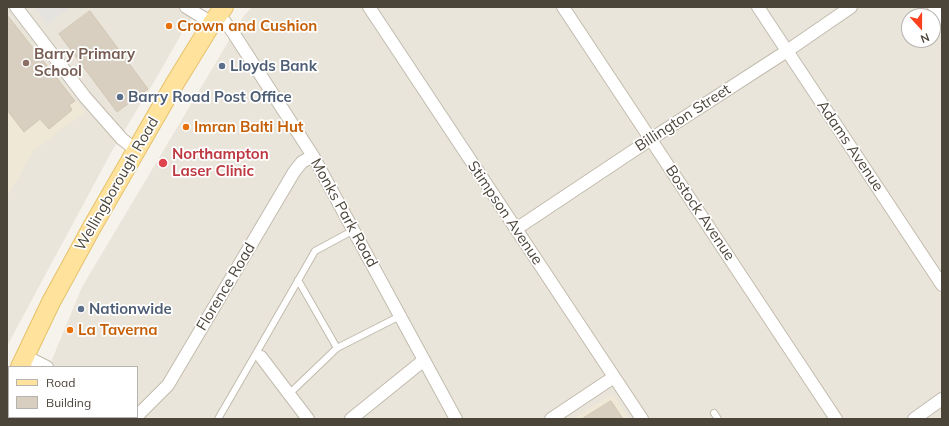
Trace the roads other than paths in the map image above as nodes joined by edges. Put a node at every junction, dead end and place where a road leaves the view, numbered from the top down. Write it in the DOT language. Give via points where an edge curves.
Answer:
graph roads {
  1 [pos="16,7"];
  2 [pos="186,7"];
  3 [pos="369,7"];
  4 [pos="563,7"];
  5 [pos="758,7"];
  6 [pos="851,7"];
  7 [pos="934,7"];
  8 [pos="218,15"];
  9 [pos="942,18"];
  10 [pos="787,51"];
  11 [pos="651,139"];
  12 [pos="136,150"];
  13 [pos="313,156"];
  14 [pos="516,229"];
  15 [pos="354,230"];
  16 [pos="298,280"];
  17 [pos="942,285"];
  18 [pos="400,316"];
  19 [pos="337,348"];
  20 [pos="259,354"];
  21 [pos="424,360"];
  22 [pos="23,362"];
  23 [pos="42,366"];
  24 [pos="614,377"];
  25 [pos="289,394"];
  26 [pos="942,399"];
  27 [pos="714,413"];
  28 [pos="138,415"];
  29 [pos="218,419"];
  30 [pos="308,419"];
  31 [pos="351,419"];
  32 [pos="456,419"];
  33 [pos="552,419"];
  34 [pos="642,419"];
  35 [pos="718,419"];
  36 [pos="836,419"];
  37 [pos="914,419"];
  1 -- 12 [label="street" via="85,97 122,139"];
  2 -- 8 [label="street, Monks Park Road"];
  3 -- 14 [label="street, Stimpson Avenue"];
  4 -- 11 [label="street, Bostock Avenue"];
  5 -- 10 [label="street, Adams Avenue"];
  6 -- 10 [label="street, Billington Street"];
  7 -- 9 [label="street"];
  8 -- 12 [label="main road, Wellingborough Road"];
  8 -- 13 [label="street, Monks Park Road" via="232,31"];
  10 -- 11 [label="street, Billington Street"];
  10 -- 17 [label="street, Adams Avenue"];
  11 -- 14 [label="street, Billington Street"];
  11 -- 36 [label="street, Bostock Avenue"];
  12 -- 22 [label="main road, Wellingborough Road" via="51,302"];
  13 -- 15 [label="street, Monks Park Road"];
  13 -- 28 [label="street, Florence Road" via="302,162 294,172 168,385"];
  14 -- 24 [label="street, Stimpson Avenue"];
  15 -- 16 [label="lane" via="314,251"];
  15 -- 18 [label="street, Monks Park Road"];
  16 -- 19 [label="lane"];
  16 -- 20 [label="lane"];
  18 -- 19 [label="lane"];
  18 -- 21 [label="street, Monks Park Road"];
  19 -- 25 [label="lane"];
  20 -- 25 [label="street"];
  20 -- 29 [label="lane"];
  21 -- 31 [label="street"];
  21 -- 32 [label="street, Monks Park Road"];
  22 -- 23 [label="street"];
  24 -- 33 [label="street"];
  24 -- 34 [label="street, Stimpson Avenue"];
  25 -- 30 [label="street"];
  26 -- 37 [label="street"];
  27 -- 35 [label="lane"];
}
